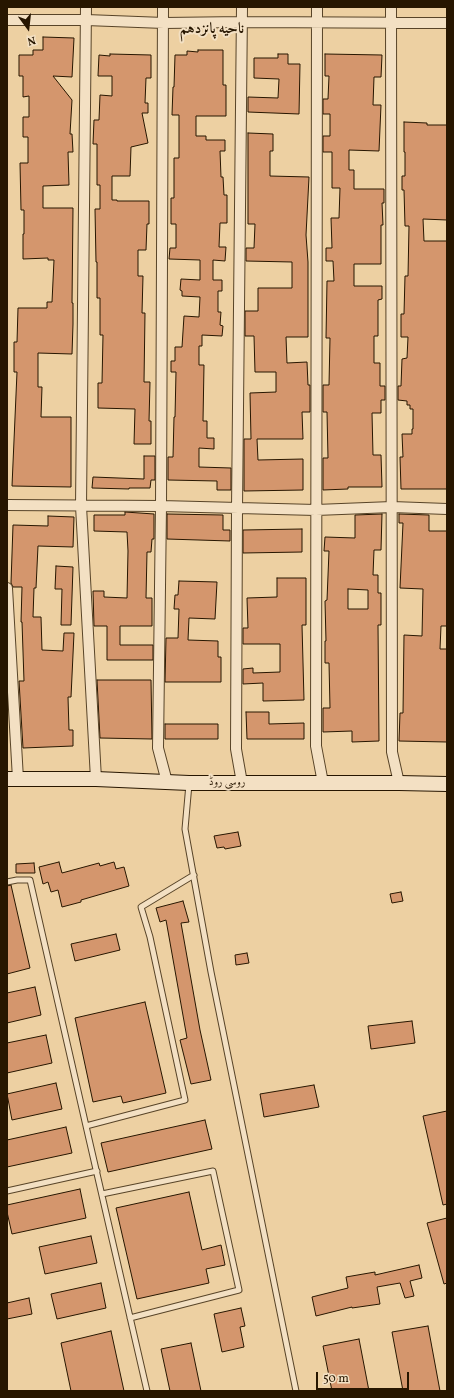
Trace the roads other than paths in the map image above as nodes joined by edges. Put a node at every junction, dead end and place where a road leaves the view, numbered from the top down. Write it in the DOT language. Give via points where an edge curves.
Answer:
graph roads {
  1 [pos="86,7"];
  2 [pos="163,7"];
  3 [pos="242,7"];
  4 [pos="316,7"];
  5 [pos="391,7"];
  6 [pos="7,20"];
  7 [pos="86,20"];
  8 [pos="243,22"];
  9 [pos="318,22"];
  10 [pos="164,23"];
  11 [pos="391,23"];
  12 [pos="447,23"];
  13 [pos="7,505"];
  14 [pos="81,506"];
  15 [pos="161,506"];
  16 [pos="392,507"];
  17 [pos="237,508"];
  18 [pos="447,509"];
  19 [pos="316,510"];
  20 [pos="7,588"];
  21 [pos="13,779"];
  22 [pos="96,779"];
  23 [pos="167,782"];
  24 [pos="189,783"];
  25 [pos="242,783"];
  26 [pos="323,783"];
  27 [pos="399,783"];
  28 [pos="447,784"];
  29 [pos="194,875"];
  30 [pos="7,882"];
  31 [pos="86,1126"];
  32 [pos="96,1171"];
  33 [pos="7,1191"];
  34 [pos="102,1194"];
  35 [pos="130,1318"];
  36 [pos="147,1391"];
  37 [pos="296,1391"];
  1 -- 7 [label="street"];
  2 -- 10 [label="street"];
  3 -- 8 [label="street"];
  4 -- 9 [label="street"];
  5 -- 11 [label="street"];
  6 -- 7 [label="street"];
  7 -- 10 [label="street"];
  7 -- 14 [label="street"];
  8 -- 9 [label="street"];
  8 -- 10 [label="street"];
  8 -- 17 [label="street"];
  9 -- 11 [label="street"];
  9 -- 19 [label="street"];
  10 -- 15 [label="street"];
  11 -- 12 [label="street"];
  11 -- 16 [label="street"];
  13 -- 14 [label="street"];
  14 -- 15 [label="street"];
  14 -- 22 [label="street"];
  15 -- 17 [label="street"];
  15 -- 23 [label="street" via="158,748"];
  16 -- 18 [label="street"];
  16 -- 19 [label="street"];
  16 -- 27 [label="street" via="392,752"];
  17 -- 19 [label="street"];
  17 -- 25 [label="street" via="236,749"];
  19 -- 26 [label="street" via="316,746"];
  20 -- 21 [label="street"];
  21 -- 22 [label="main road, روسی روڈ"];
  22 -- 23 [label="main road, روسی روڈ"];
  23 -- 24 [label="main road, روسی روڈ"];
  24 -- 25 [label="main road, روسی روڈ"];
  24 -- 29 [label="lane" via="185,829"];
  25 -- 26 [label="main road, روسی روڈ"];
  26 -- 27 [label="main road, روسی روڈ"];
  27 -- 28 [label="main road, روسی روڈ"];
  29 -- 31 [label="lane" via="141,907 150,937 185,1100"];
  29 -- 37 [label="lane"];
  30 -- 31 [label="lane" via="30,880"];
  31 -- 32 [label="lane"];
  32 -- 33 [label="lane"];
  32 -- 34 [label="lane"];
  34 -- 35 [label="lane"];
  34 -- 35 [label="lane" via="213,1171 239,1290"];
  35 -- 36 [label="lane"];
}
